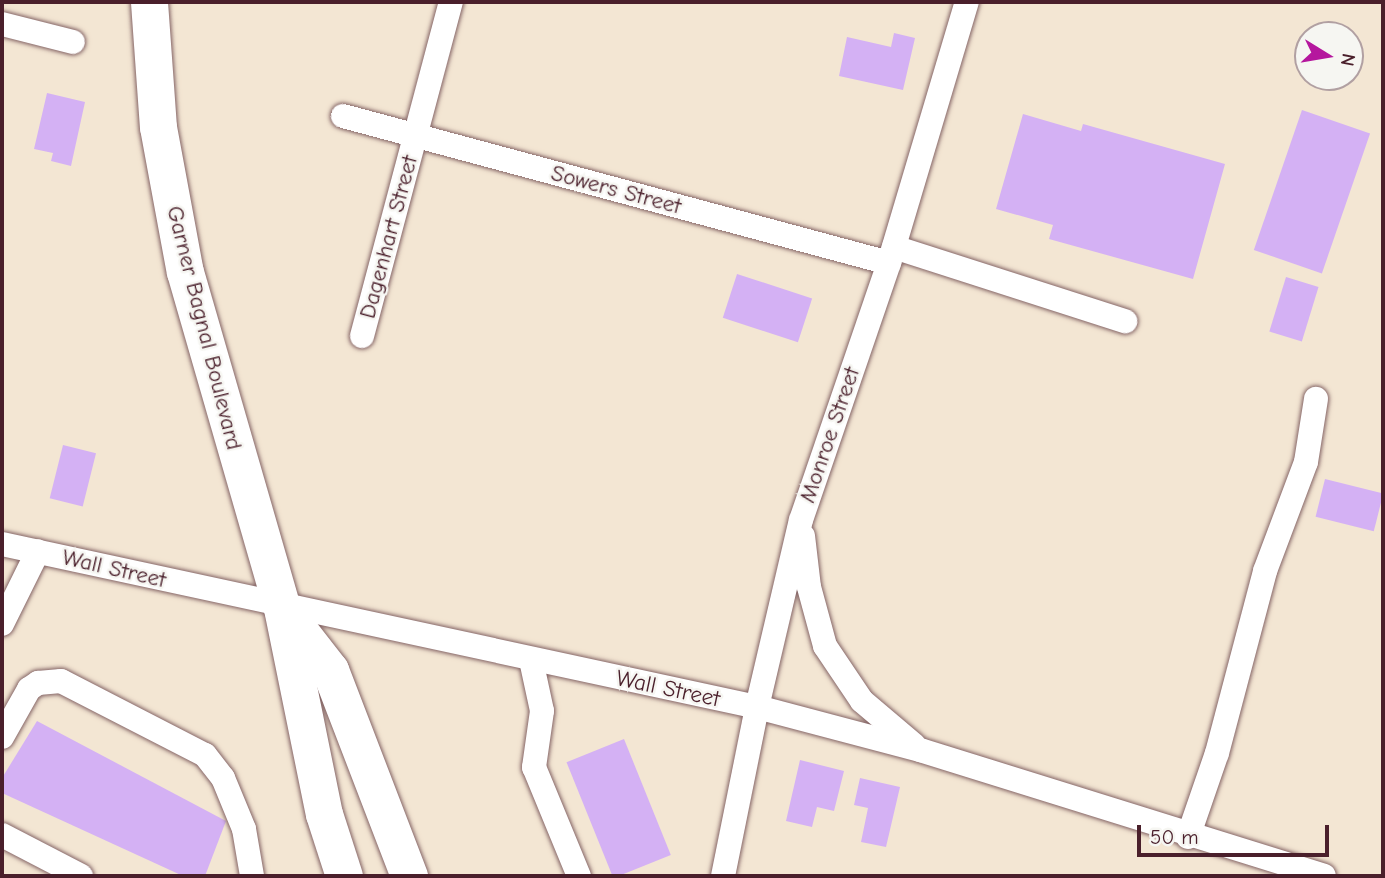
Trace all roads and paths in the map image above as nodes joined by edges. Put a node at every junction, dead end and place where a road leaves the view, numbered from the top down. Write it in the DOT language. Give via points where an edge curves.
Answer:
graph roads {
  1 [pos="149,2"];
  2 [pos="451,2"];
  3 [pos="967,2"];
  4 [pos="2,24"];
  5 [pos="73,42"];
  6 [pos="343,117"];
  7 [pos="416,137"];
  8 [pos="891,255"];
  9 [pos="1125,321"];
  10 [pos="362,336"];
  11 [pos="1315,399"];
  12 [pos="801,520"];
  13 [pos="2,544"];
  14 [pos="38,551"];
  15 [pos="282,608"];
  16 [pos="2,624"];
  17 [pos="531,660"];
  18 [pos="757,707"];
  19 [pos="2,737"];
  20 [pos="920,750"];
  21 [pos="2,835"];
  22 [pos="1188,836"];
  23 [pos="81,876"];
  24 [pos="252,876"];
  25 [pos="344,876"];
  26 [pos="409,876"];
  27 [pos="579,876"];
  28 [pos="723,876"];
  29 [pos="1324,876"];
  1 -- 15 [label="highway, Garner Bagnal Boulevard" via="158,127 185,272"];
  2 -- 7 [label="street, Dagenhart Street"];
  3 -- 8 [label="street, Monroe Street"];
  4 -- 5 [label="street"];
  6 -- 7 [label="street, Sowers Street"];
  7 -- 8 [label="street, Sowers Street"];
  7 -- 10 [label="street, Dagenhart Street"];
  8 -- 9 [label="street, Sowers Street"];
  8 -- 12 [label="street, Monroe Street"];
  11 -- 22 [label="street" via="1306,462 1265,571 1217,752"];
  12 -- 18 [label="street, Monroe Street"];
  12 -- 20 [label="street" via="809,587 825,646 862,701"];
  13 -- 14 [label="street, Wall Street"];
  14 -- 15 [label="street, Wall Street"];
  14 -- 16 [label="street"];
  15 -- 17 [label="street, Wall Street"];
  15 -- 25 [label="highway, Garner Bagnal Boulevard" via="324,814"];
  15 -- 26 [label="highway, Garner Bagnal Boulevard" via="330,670"];
  17 -- 18 [label="street, Wall Street"];
  17 -- 27 [label="street" via="542,711 534,767"];
  18 -- 20 [label="street, Wall Street"];
  18 -- 28 [label="street, Monroe Street"];
  19 -- 24 [label="street" via="29,689 38,683 61,681 205,755 223,778 244,829"];
  20 -- 22 [label="street, Wall Street"];
  21 -- 23 [label="street"];
  22 -- 29 [label="street, Wall Street"];
}
